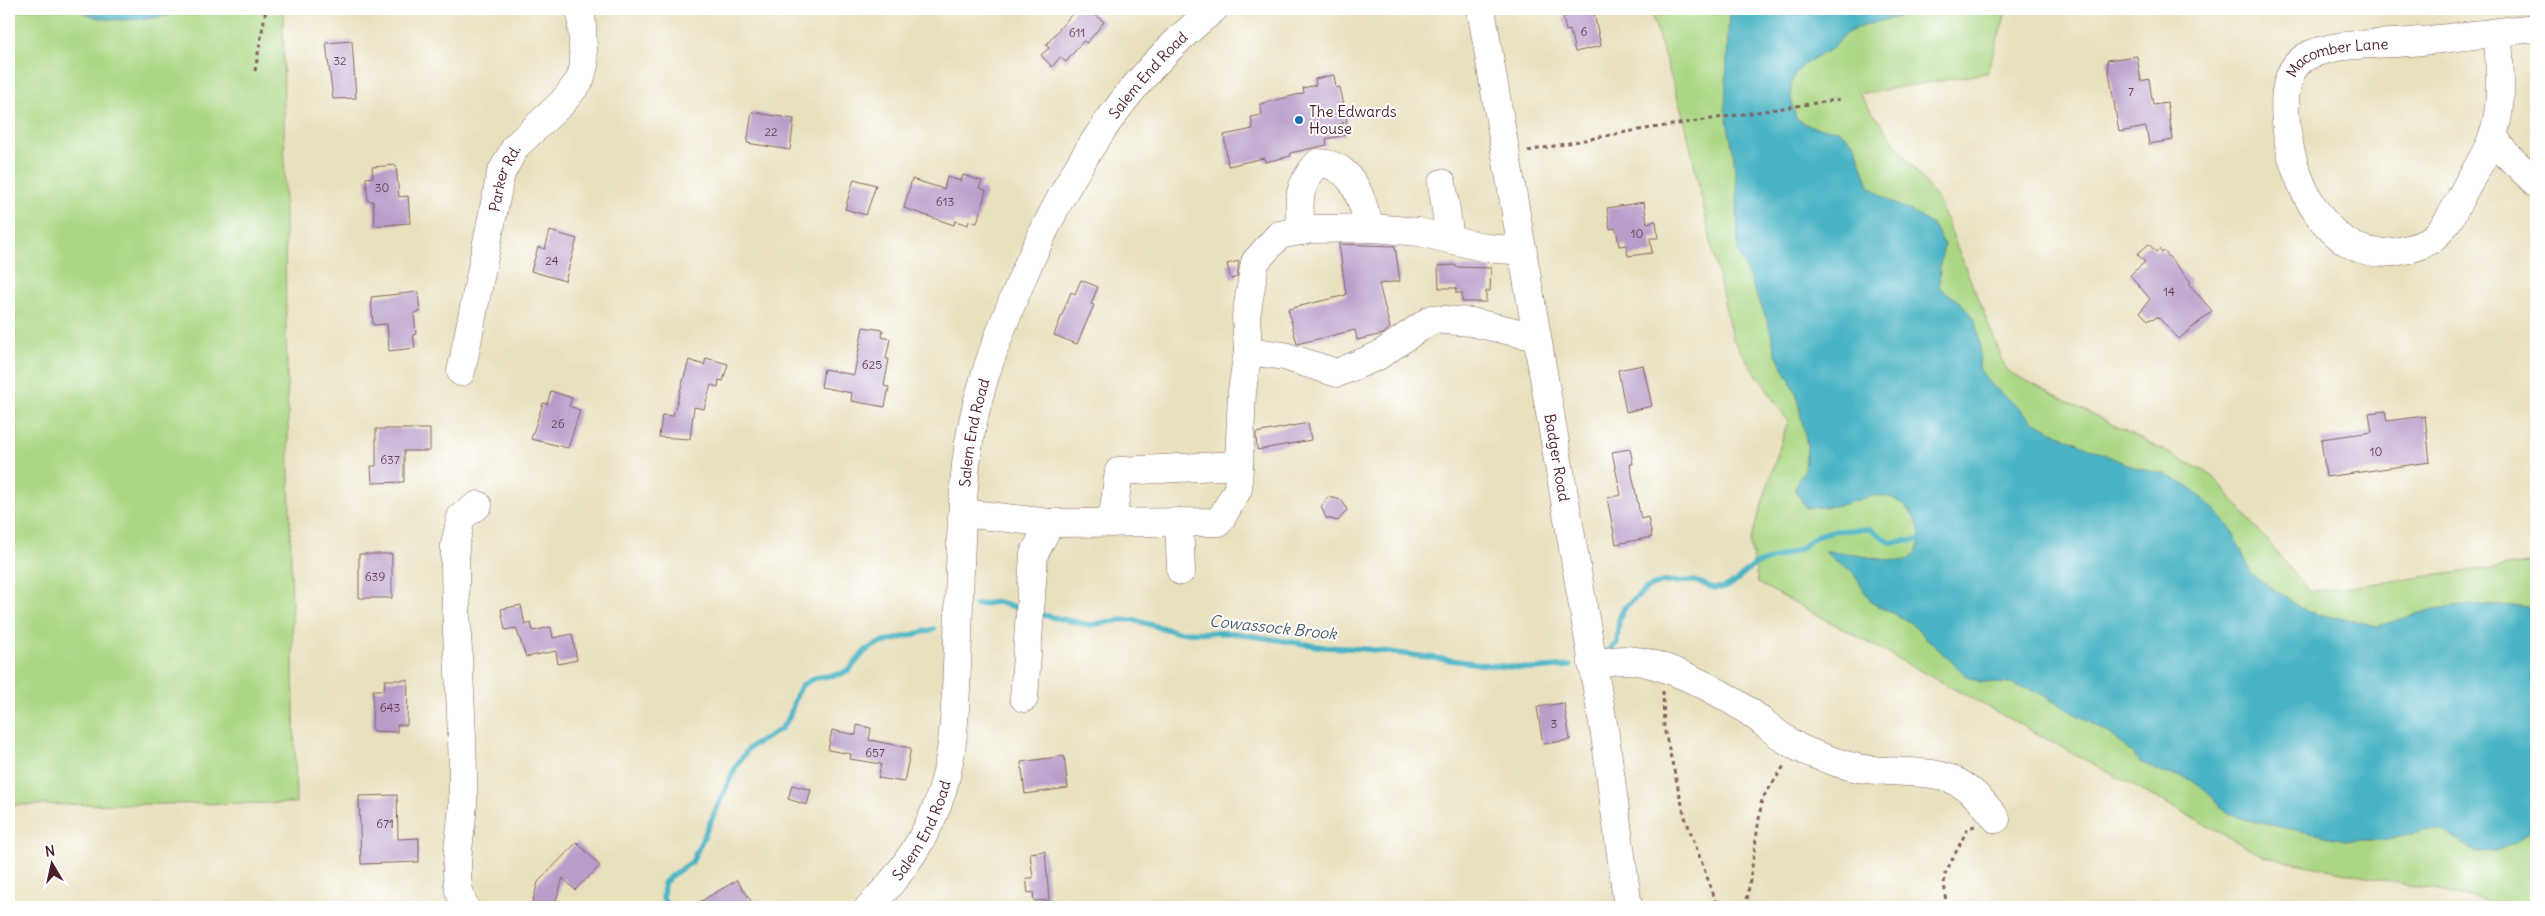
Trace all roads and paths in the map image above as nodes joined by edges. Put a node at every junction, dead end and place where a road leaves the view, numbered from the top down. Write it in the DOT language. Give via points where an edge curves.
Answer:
graph roads {
  1 [pos="266,9"];
  2 [pos="581,9"];
  3 [pos="1214,9"];
  4 [pos="1482,9"];
  5 [pos="2536,28"];
  6 [pos="2498,33"];
  7 [pos="255,70"];
  8 [pos="1842,99"];
  9 [pos="2493,136"];
  10 [pos="1508,155"];
  11 [pos="1442,183"];
  12 [pos="2536,183"];
  13 [pos="1370,228"];
  14 [pos="1302,231"];
  15 [pos="1450,240"];
  16 [pos="1523,252"];
  17 [pos="1537,336"];
  18 [pos="1248,351"];
  19 [pos="460,372"];
  20 [pos="1239,465"];
  21 [pos="478,505"];
  22 [pos="963,514"];
  23 [pos="1179,522"];
  24 [pos="1050,523"];
  25 [pos="1112,523"];
  26 [pos="1181,571"];
  27 [pos="1592,664"];
  28 [pos="1663,669"];
  29 [pos="1024,698"];
  30 [pos="1797,746"];
  31 [pos="1996,820"];
  32 [pos="465,907"];
  33 [pos="869,907"];
  34 [pos="1628,907"];
  35 [pos="1718,907"];
  36 [pos="1746,907"];
  37 [pos="1946,907"];
  1 -- 7 [label="path"];
  2 -- 19 [label="street, Parker Rd." via="584,66 580,80 562,103 516,146 501,173"];
  3 -- 22 [label="street, Salem End Road" via="1153,65 1132,89 1088,150 1055,208 995,343 982,383 966,463"];
  4 -- 10 [label="street, Badger Road"];
  5 -- 6 [label="street, Macomber Lane"];
  6 -- 9 [label="street, Macomber Lane" via="2500,94"];
  6 -- 9 [label="street, Macomber Lane" via="2330,48 2312,53 2299,61 2291,73 2286,98 2287,137 2303,186 2316,212 2330,231 2349,244 2371,252 2391,253 2414,248 2433,239 2447,223"];
  8 -- 10 [label="path"];
  9 -- 12 [label="street" via="2506,154"];
  10 -- 16 [label="street, Badger Road"];
  11 -- 15 [label="street"];
  13 -- 14 [label="street"];
  13 -- 14 [label="street" via="1348,174 1333,163 1318,162 1306,177 1298,206"];
  13 -- 15 [label="street" via="1419,232"];
  14 -- 18 [label="street" via="1279,235 1255,262 1246,316"];
  15 -- 16 [label="street"];
  16 -- 17 [label="street, Badger Road"];
  17 -- 18 [label="street" via="1471,322 1432,319 1378,356 1337,372 1284,356"];
  17 -- 27 [label="street, Badger Road"];
  18 -- 20 [label="street" via="1242,391"];
  20 -- 23 [label="street" via="1238,489 1219,522"];
  20 -- 25 [label="street" via="1118,471"];
  21 -- 32 [label="street" via="462,517 455,545 463,799 456,871 457,886"];
  22 -- 24 [label="street"];
  22 -- 33 [label="street, Salem End Road" via="955,722 943,786 919,843 900,872"];
  23 -- 25 [label="street"];
  23 -- 26 [label="street"];
  24 -- 25 [label="street"];
  24 -- 29 [label="street" via="1034,554"];
  27 -- 28 [label="street" via="1628,660"];
  27 -- 34 [label="street, Badger Road"];
  28 -- 30 [label="street" via="1732,700"];
  28 -- 35 [label="path" via="1664,728 1686,817"];
  30 -- 31 [label="street" via="1858,768 1922,772 1944,777 1975,794"];
  30 -- 36 [label="path" via="1762,799"];
  31 -- 37 [label="path" via="1968,828 1944,876"];
}
